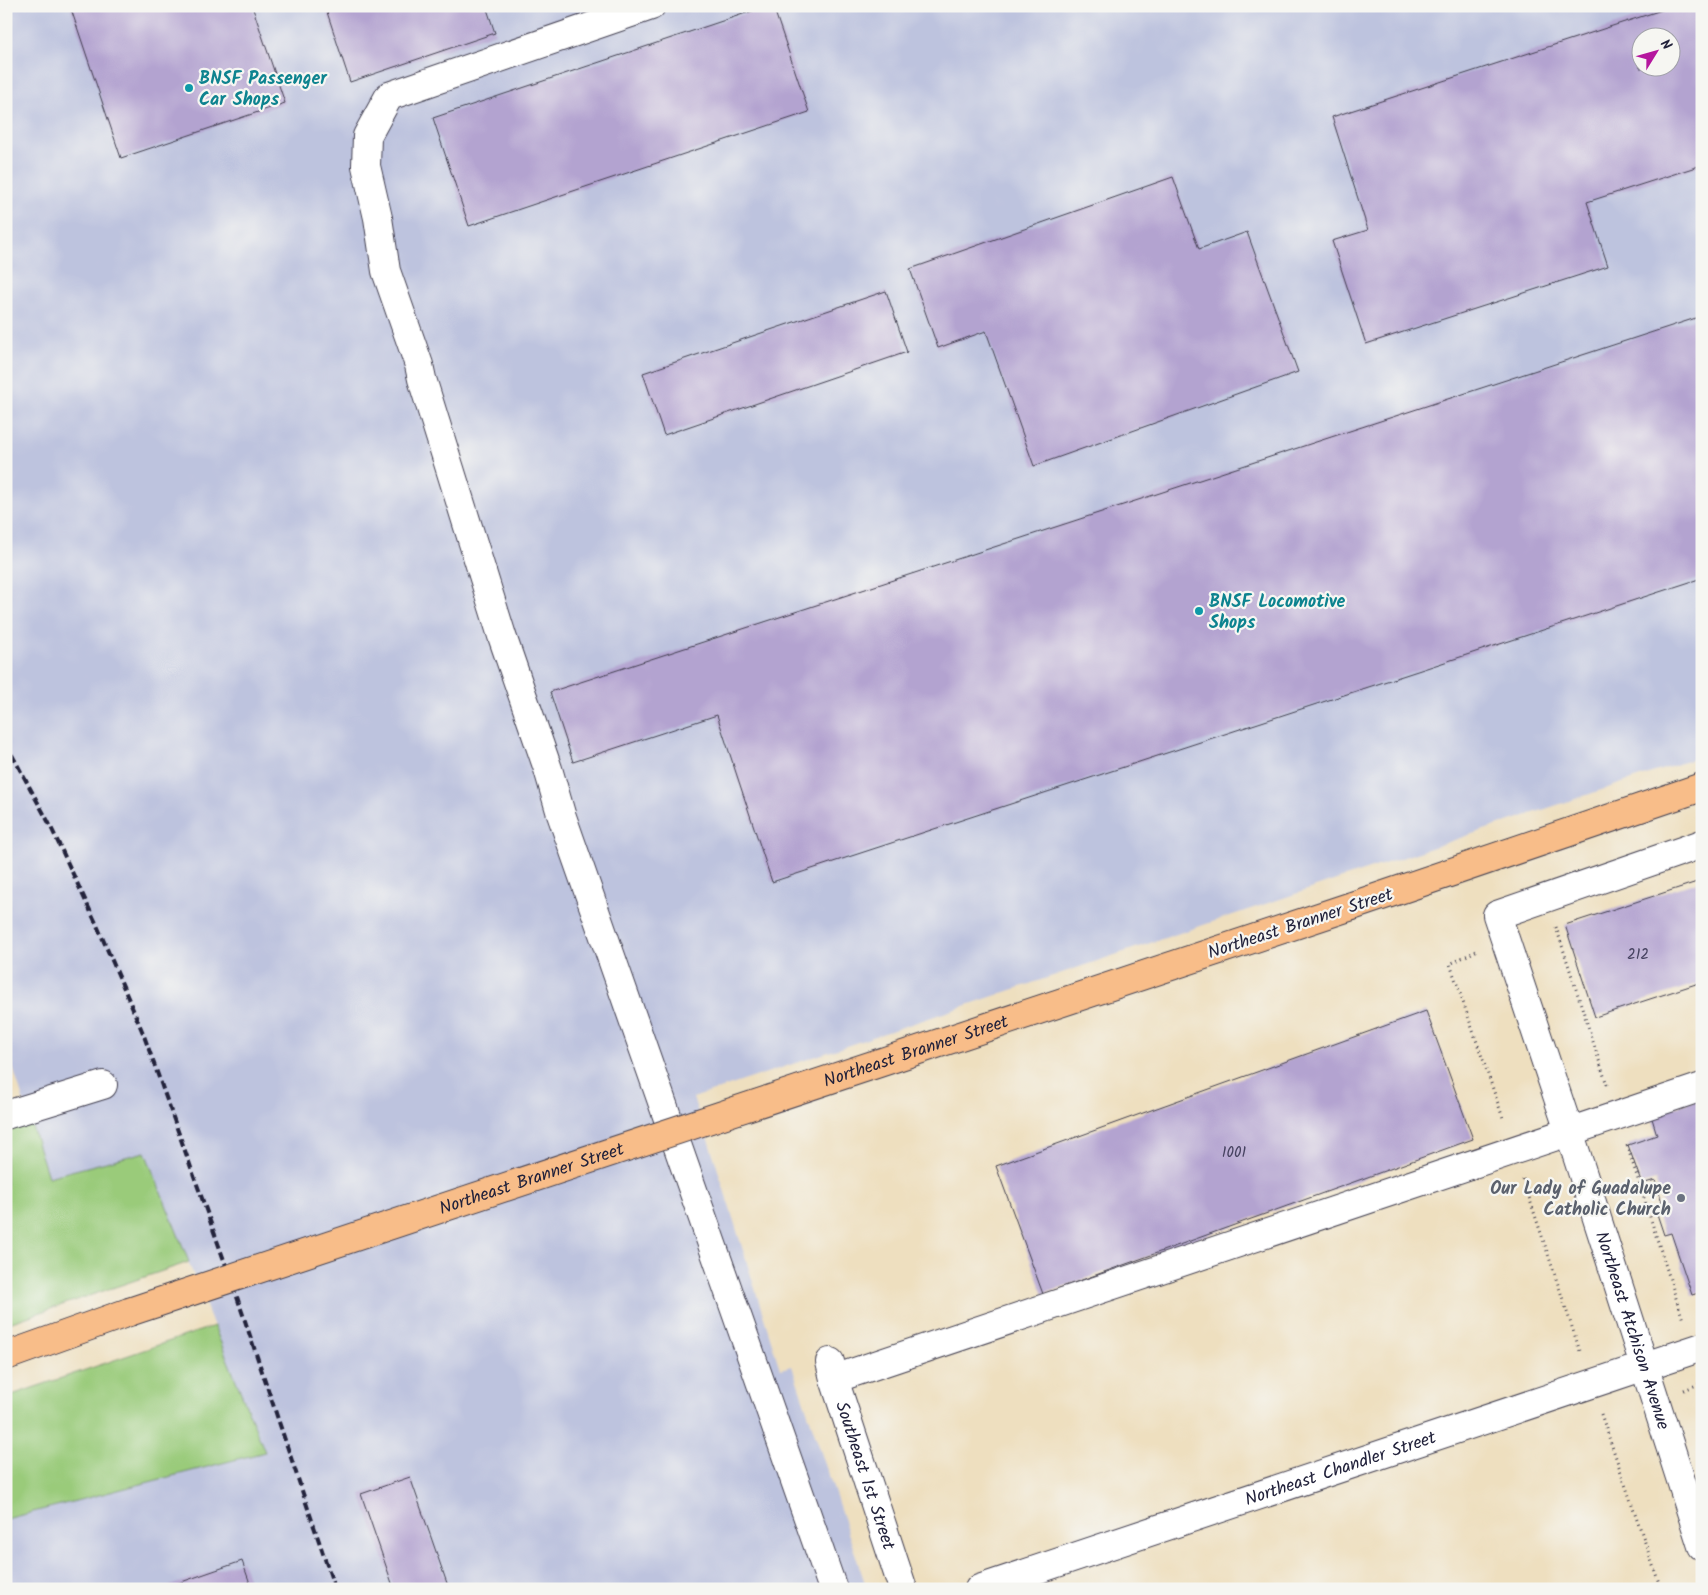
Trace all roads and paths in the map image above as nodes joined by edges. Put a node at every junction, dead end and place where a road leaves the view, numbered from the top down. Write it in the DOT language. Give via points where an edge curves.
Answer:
graph roads {
  1 [pos="651,6"];
  2 [pos="1702,787"];
  3 [pos="1702,844"];
  4 [pos="1450,964"];
  5 [pos="102,1085"];
  6 [pos="1702,1087"];
  7 [pos="6,1115"];
  8 [pos="1570,1131"];
  9 [pos="1514,1150"];
  10 [pos="1702,1347"];
  11 [pos="6,1356"];
  12 [pos="1644,1367"];
  13 [pos="1591,1385"];
  14 [pos="1702,1546"];
  15 [pos="833,1589"];
  16 [pos="904,1589"];
  17 [pos="979,1589"];
  18 [pos="1661,1589"];
  1 -- 15 [label="street" via="389,96 367,136 366,166 386,271 420,365 502,636 561,814"];
  2 -- 11 [label="main road, Northeast Branner Street, bridge" via="129,1312"];
  3 -- 8 [label="street, Northeast Atchison Avenue" via="1497,915"];
  4 -- 9 [label="path"];
  5 -- 7 [label="street"];
  6 -- 8 [label="street"];
  8 -- 9 [label="street"];
  8 -- 12 [label="street, Northeast Atchison Avenue"];
  9 -- 13 [label="path"];
  9 -- 16 [label="street, Southeast 1st Street" via="832,1370"];
  10 -- 12 [label="street, Northeast Chandler Street"];
  12 -- 13 [label="street, Northeast Chandler Street"];
  12 -- 14 [label="street, Northeast Atchison Avenue"];
  13 -- 17 [label="street, Northeast Chandler Street"];
  13 -- 18 [label="path"];
}
